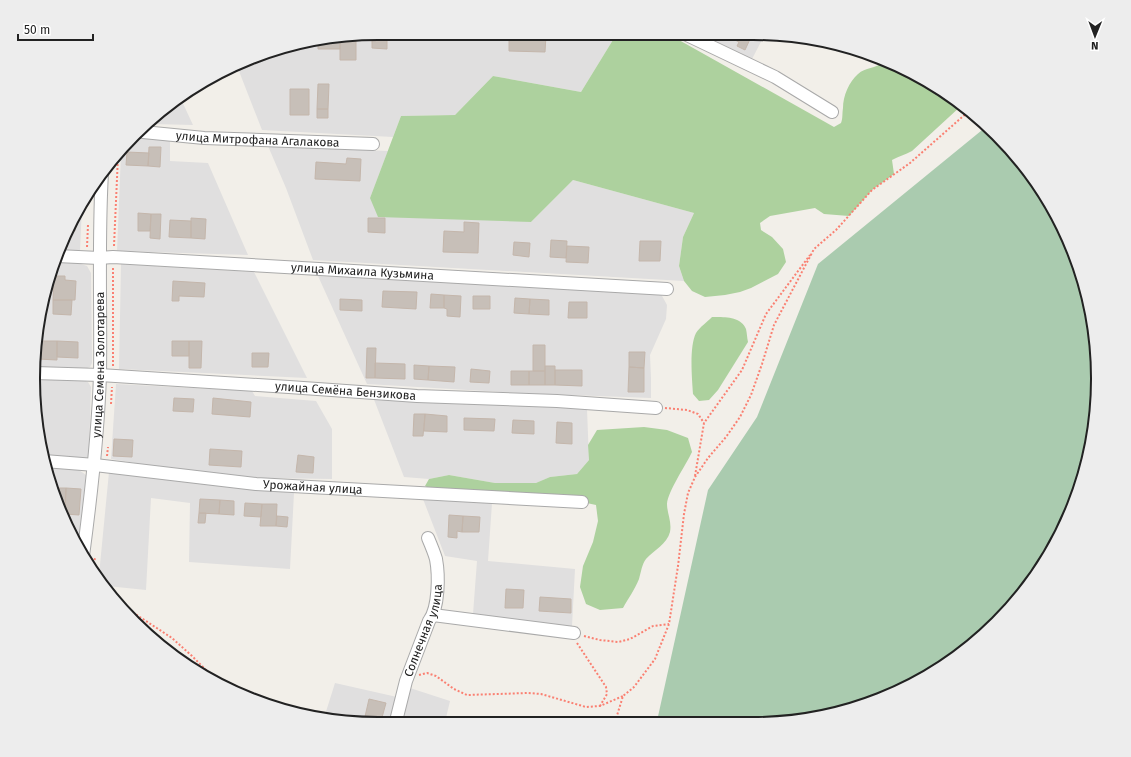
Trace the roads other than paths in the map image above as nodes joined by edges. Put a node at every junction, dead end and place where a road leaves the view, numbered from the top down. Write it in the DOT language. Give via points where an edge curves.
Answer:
graph roads {
  1 [pos="697,40"];
  2 [pos="832,112"];
  3 [pos="146,132"];
  4 [pos="373,144"];
  5 [pos="102,184"];
  6 [pos="63,256"];
  7 [pos="99,258"];
  8 [pos="667,290"];
  9 [pos="40,373"];
  10 [pos="100,376"];
  11 [pos="656,408"];
  12 [pos="51,462"];
  13 [pos="95,465"];
  14 [pos="582,502"];
  15 [pos="428,538"];
  16 [pos="84,547"];
  17 [pos="433,616"];
  18 [pos="574,633"];
  19 [pos="397,717"];
  1 -- 2 [label="street" via="775,77"];
  3 -- 4 [label="street, улица Митрофана Агалакова" via="204,138"];
  5 -- 7 [label="street, улица Семена Золотарева"];
  6 -- 7 [label="street, улица Михаила Кузьмина"];
  7 -- 8 [label="street, улица Михаила Кузьмина"];
  7 -- 10 [label="street, улица Семена Золотарева"];
  9 -- 10 [label="street, улица Семёна Бензикова"];
  10 -- 11 [label="street, улица Семёна Бензикова"];
  10 -- 13 [label="street, улица Семена Золотарева"];
  12 -- 13 [label="street, Урожайная улица"];
  13 -- 14 [label="street, Урожайная улица" via="256,484"];
  13 -- 16 [label="street, улица Семена Золотарева"];
  15 -- 17 [label="street, Солнечная улица" via="436,559 438,583"];
  17 -- 18 [label="street"];
  17 -- 19 [label="street, Солнечная улица" via="406,681"];
}
